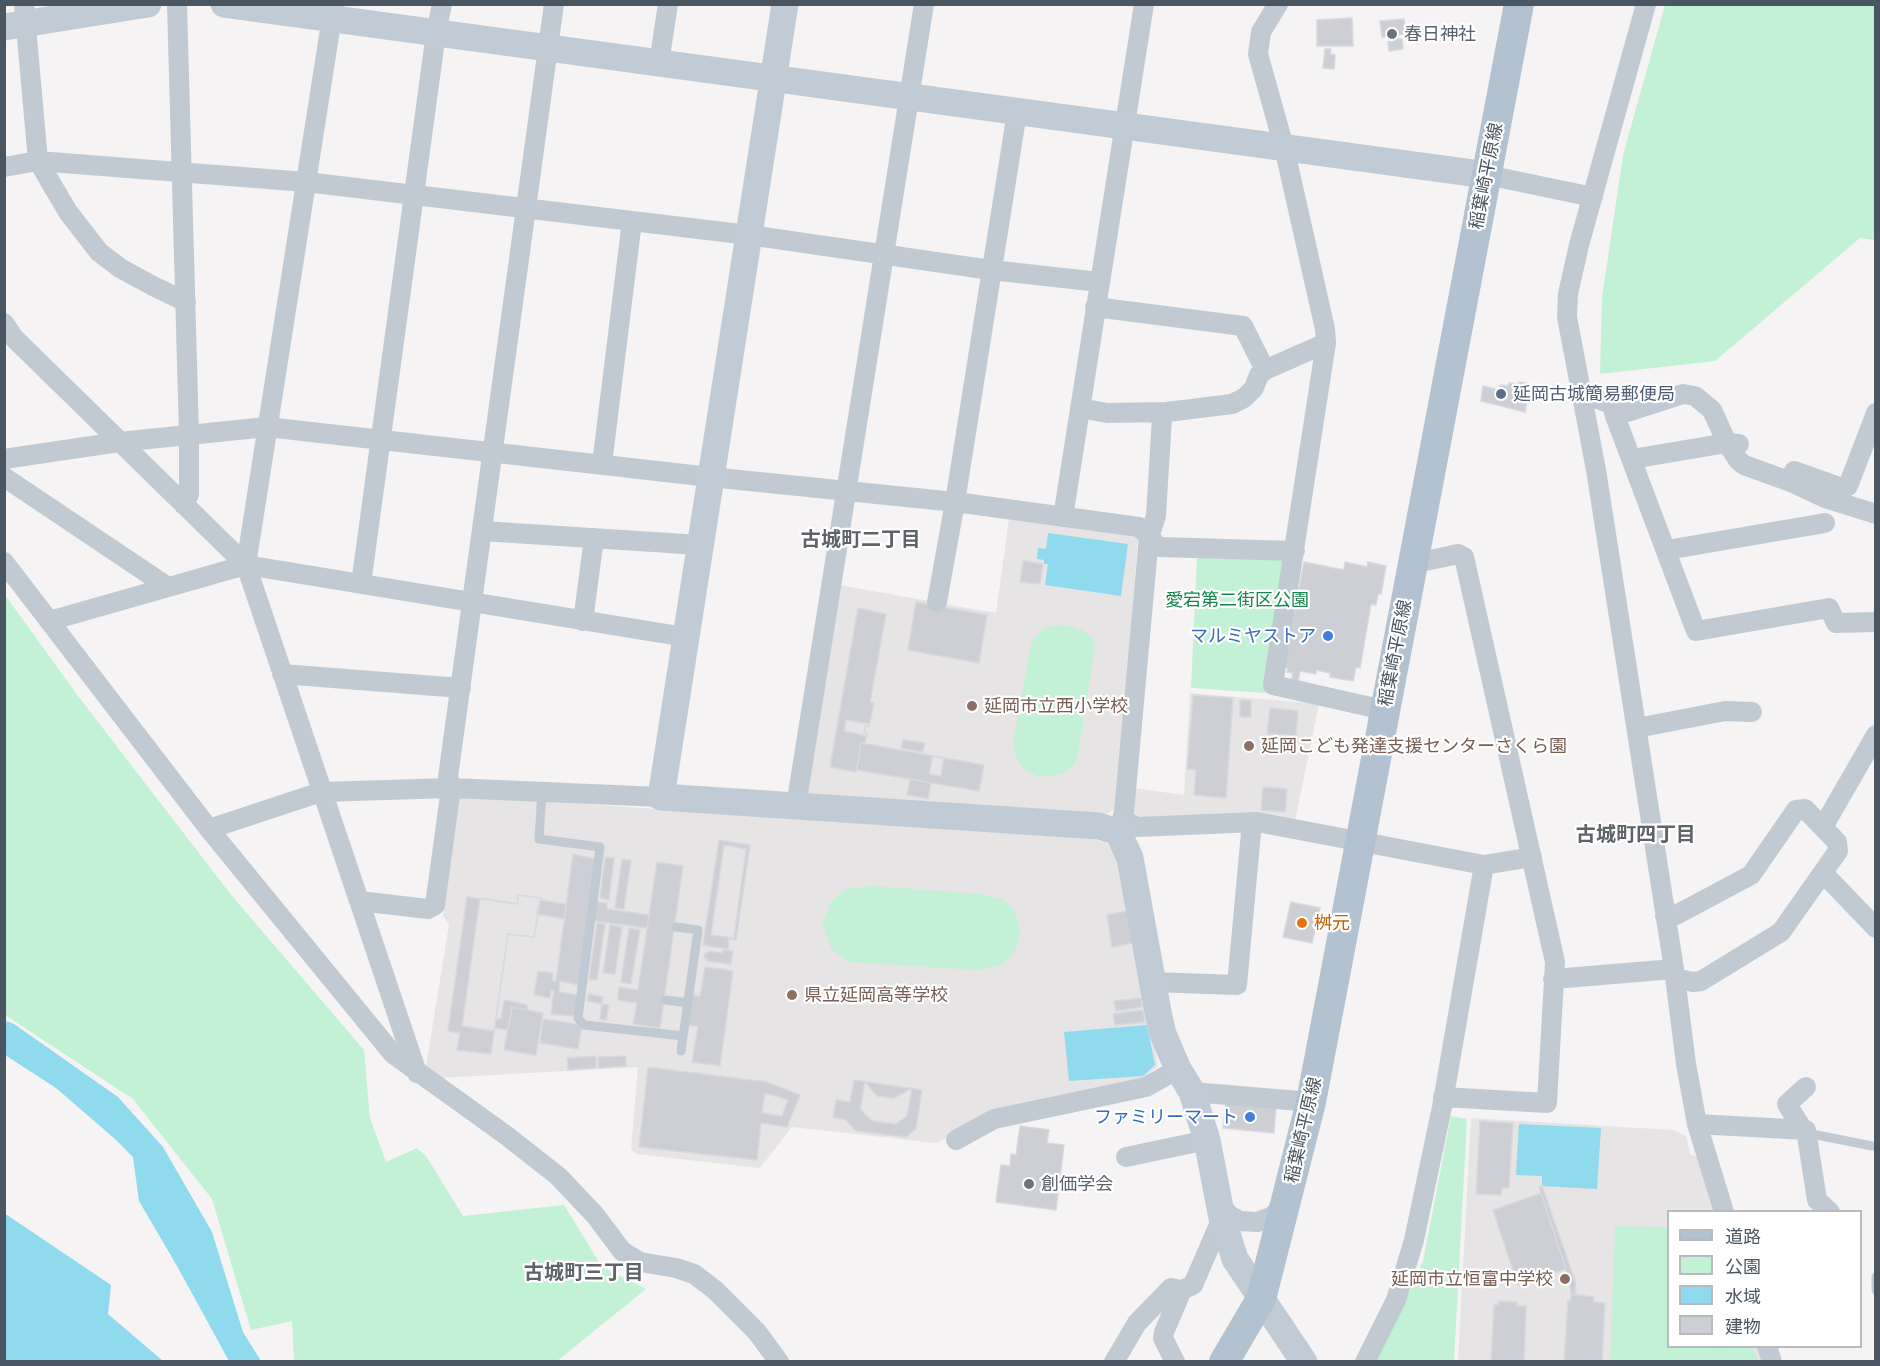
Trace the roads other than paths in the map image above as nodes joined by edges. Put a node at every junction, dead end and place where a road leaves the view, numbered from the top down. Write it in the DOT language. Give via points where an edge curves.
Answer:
graph roads {
  1 [pos="148,4"];
  2 [pos="177,4"];
  3 [pos="224,4"];
  4 [pos="442,4"];
  5 [pos="555,4"];
  6 [pos="668,4"];
  7 [pos="785,4"];
  8 [pos="924,4"];
  9 [pos="1144,4"];
  10 [pos="1278,4"];
  11 [pos="1519,4"];
  12 [pos="1646,4"];
  13 [pos="333,12"];
  14 [pos="18,18"];
  15 [pos="436,33"];
  16 [pos="549,49"];
  17 [pos="659,63"];
  18 [pos="774,79"];
  19 [pos="910,98"];
  20 [pos="1017,112"];
  21 [pos="1125,126"];
  22 [pos="1284,147"];
  23 [pos="38,161"];
  24 [pos="4,167"];
  25 [pos="181,172"];
  26 [pos="1487,175"];
  27 [pos="306,183"];
  28 [pos="414,195"];
  29 [pos="1593,197"];
  30 [pos="527,208"];
  31 [pos="632,221"];
  32 [pos="748,235"];
  33 [pos="884,254"];
  34 [pos="991,270"];
  35 [pos="1099,282"];
  36 [pos="186,302"];
  37 [pos="1095,307"];
  38 [pos="4,323"];
  39 [pos="1326,343"];
  40 [pos="1265,370"];
  41 [pos="1583,394"];
  42 [pos="1080,408"];
  43 [pos="1167,412"];
  44 [pos="1875,413"];
  45 [pos="1615,416"];
  46 [pos="267,427"];
  47 [pos="189,435"];
  48 [pos="382,439"];
  49 [pos="119,442"];
  50 [pos="1728,443"];
  51 [pos="493,451"];
  52 [pos="4,459"];
  53 [pos="1632,459"];
  54 [pos="602,464"];
  55 [pos="4,477"];
  56 [pos="710,477"];
  57 [pos="847,490"];
  58 [pos="955,502"];
  59 [pos="184,505"];
  60 [pos="1875,514"];
  61 [pos="1063,517"];
  62 [pos="1825,523"];
  63 [pos="482,531"];
  64 [pos="1149,537"];
  65 [pos="594,538"];
  66 [pos="700,545"];
  67 [pos="1667,550"];
  68 [pos="1295,551"];
  69 [pos="4,562"];
  70 [pos="1412,564"];
  71 [pos="246,565"];
  72 [pos="361,584"];
  73 [pos="168,587"];
  74 [pos="937,602"];
  75 [pos="472,603"];
  76 [pos="49,621"];
  77 [pos="583,621"];
  78 [pos="1875,622"];
  79 [pos="685,637"];
  80 [pos="282,674"];
  81 [pos="460,688"];
  82 [pos="1384,710"];
  83 [pos="1752,712"];
  84 [pos="1637,728"];
  85 [pos="1875,735"];
  86 [pos="451,788"];
  87 [pos="321,792"];
  88 [pos="542,792"];
  89 [pos="661,797"];
  90 [pos="796,806"];
  91 [pos="1252,822"];
  92 [pos="1120,825"];
  93 [pos="1823,827"];
  94 [pos="209,829"];
  95 [pos="1360,841"];
  96 [pos="1532,857"];
  97 [pos="1484,866"];
  98 [pos="1822,873"];
  99 [pos="359,901"];
  100 [pos="1665,916"];
  101 [pos="676,927"];
  102 [pos="1875,928"];
  103 [pos="1675,974"];
  104 [pos="1553,979"];
  105 [pos="1152,982"];
  106 [pos="666,1000"];
  107 [pos="688,1003"];
  108 [pos="683,1036"];
  109 [pos="681,1051"];
  110 [pos="1178,1069"];
  111 [pos="417,1072"];
  112 [pos="1806,1087"];
  113 [pos="1192,1092"];
  114 [pos="1443,1097"];
  115 [pos="1311,1102"];
  116 [pos="1696,1124"];
  117 [pos="1805,1131"];
  118 [pos="956,1140"];
  119 [pos="1207,1140"];
  120 [pos="1872,1146"];
  121 [pos="1126,1157"];
  122 [pos="1289,1190"];
  123 [pos="1723,1210"];
  124 [pos="1828,1210"];
  125 [pos="1221,1211"];
  126 [pos="1875,1277"];
  127 [pos="1182,1290"];
  128 [pos="1875,1290"];
  129 [pos="1261,1299"];
  130 [pos="779,1362"];
  131 [pos="1114,1362"];
  132 [pos="1175,1362"];
  133 [pos="1224,1362"];
  134 [pos="1304,1362"];
  135 [pos="1365,1362"];
  1 -- 14 [label="street"];
  2 -- 25 [label="street"];
  3 -- 13 [label="street"];
  4 -- 15 [label="street"];
  5 -- 16 [label="street"];
  6 -- 17 [label="street"];
  7 -- 18 [label="street"];
  8 -- 19 [label="street"];
  9 -- 21 [label="street"];
  10 -- 22 [label="street" via="1261,32 1258,54"];
  11 -- 26 [label="main road, 稲葉崎平原線"];
  12 -- 29 [label="street"];
  13 -- 15 [label="street"];
  13 -- 27 [label="street"];
  14 -- 23 [label="street"];
  15 -- 16 [label="street"];
  15 -- 28 [label="street"];
  16 -- 17 [label="street"];
  16 -- 30 [label="street"];
  17 -- 18 [label="street"];
  18 -- 19 [label="street"];
  18 -- 32 [label="street"];
  19 -- 20 [label="street"];
  19 -- 33 [label="street"];
  20 -- 21 [label="street"];
  20 -- 34 [label="street"];
  21 -- 22 [label="street"];
  21 -- 35 [label="street"];
  22 -- 26 [label="street"];
  22 -- 39 [label="street"];
  23 -- 24 [label="street"];
  23 -- 25 [label="street"];
  23 -- 36 [label="street" via="68,212 99,252 120,268"];
  25 -- 27 [label="street"];
  25 -- 36 [label="street"];
  26 -- 29 [label="street"];
  26 -- 70 [label="main road, 稲葉崎平原線"];
  27 -- 28 [label="street"];
  27 -- 46 [label="street"];
  28 -- 30 [label="street"];
  28 -- 48 [label="street"];
  29 -- 41 [label="street" via="1567,305"];
  30 -- 31 [label="street"];
  30 -- 51 [label="street"];
  31 -- 32 [label="street"];
  31 -- 54 [label="street"];
  32 -- 33 [label="street"];
  32 -- 56 [label="street"];
  33 -- 34 [label="street"];
  33 -- 57 [label="street"];
  34 -- 35 [label="street"];
  34 -- 58 [label="street"];
  35 -- 37 [label="street"];
  36 -- 47 [label="street"];
  37 -- 40 [label="street" via="1243,326"];
  37 -- 42 [label="street"];
  38 -- 49 [label="street" via="14,338"];
  39 -- 40 [label="street"];
  39 -- 68 [label="street"];
  40 -- 43 [label="street" via="1254,388 1232,404"];
  41 -- 45 [label="street" via="1612,404"];
  41 -- 84 [label="street"];
  42 -- 43 [label="street" via="1107,413"];
  42 -- 61 [label="street"];
  43 -- 64 [label="street" via="1162,417 1156,516"];
  44 -- 50 [label="street" via="1848,486 1839,487 1751,456 1738,444"];
  45 -- 50 [label="street" via="1683,394 1695,396 1712,410"];
  45 -- 53 [label="street"];
  46 -- 47 [label="street"];
  46 -- 48 [label="street"];
  46 -- 71 [label="street"];
  47 -- 49 [label="street"];
  47 -- 59 [label="street" via="189,494"];
  48 -- 51 [label="street"];
  48 -- 72 [label="street"];
  49 -- 52 [label="street"];
  49 -- 59 [label="street"];
  50 -- 53 [label="street"];
  50 -- 60 [label="street" via="1744,465"];
  51 -- 54 [label="street"];
  51 -- 63 [label="street"];
  53 -- 67 [label="street"];
  54 -- 56 [label="street"];
  55 -- 73 [label="street"];
  56 -- 57 [label="street"];
  56 -- 66 [label="street"];
  57 -- 58 [label="street"];
  57 -- 90 [label="street"];
  58 -- 61 [label="street"];
  58 -- 74 [label="street"];
  59 -- 71 [label="street"];
  61 -- 64 [label="street" via="1139,527"];
  62 -- 67 [label="street"];
  63 -- 65 [label="street"];
  63 -- 75 [label="street"];
  64 -- 68 [label="street" via="1159,547"];
  64 -- 92 [label="street"];
  65 -- 66 [label="street"];
  65 -- 77 [label="street"];
  66 -- 79 [label="street"];
  67 -- 78 [label="street" via="1696,631 1829,608 1836,623"];
  68 -- 82 [label="street" via="1273,685"];
  69 -- 76 [label="street"];
  70 -- 82 [label="main road, 稲葉崎平原線"];
  70 -- 96 [label="street" via="1458,554 1464,557"];
  71 -- 72 [label="street"];
  71 -- 73 [label="street"];
  71 -- 80 [label="street"];
  72 -- 75 [label="street"];
  73 -- 76 [label="street"];
  75 -- 77 [label="street"];
  75 -- 81 [label="street"];
  76 -- 94 [label="street"];
  77 -- 79 [label="street"];
  79 -- 89 [label="street"];
  80 -- 81 [label="street"];
  80 -- 87 [label="street"];
  81 -- 86 [label="street" via="448,777"];
  82 -- 95 [label="main road, 稲葉崎平原線"];
  83 -- 84 [label="street" via="1725,711"];
  84 -- 100 [label="street"];
  85 -- 93 [label="street"];
  86 -- 87 [label="street"];
  86 -- 88 [label="street"];
  86 -- 99 [label="street" via="435,904 428,909"];
  87 -- 94 [label="street"];
  87 -- 99 [label="street"];
  88 -- 89 [label="street"];
  88 -- 108 [label="lane" via="539,839 600,847 578,1018 584,1025"];
  89 -- 90 [label="street"];
  90 -- 92 [label="street"];
  91 -- 92 [label="street"];
  91 -- 95 [label="street"];
  91 -- 105 [label="street" via="1237,985"];
  92 -- 105 [label="street" via="1130,858"];
  93 -- 98 [label="street" via="1837,842 1838,851"];
  93 -- 100 [label="street" via="1805,809 1796,810 1751,875 1676,915"];
  94 -- 111 [label="street" via="393,1054"];
  95 -- 97 [label="street"];
  95 -- 115 [label="main road, 稲葉崎平原線"];
  96 -- 97 [label="street"];
  96 -- 104 [label="street" via="1555,962"];
  97 -- 114 [label="street"];
  98 -- 102 [label="street"];
  98 -- 103 [label="street" via="1781,932 1701,981 1693,982"];
  99 -- 111 [label="street"];
  100 -- 103 [label="street"];
  101 -- 107 [label="lane" via="698,930"];
  103 -- 104 [label="street"];
  103 -- 116 [label="street"];
  104 -- 114 [label="street" via="1547,1103"];
  105 -- 110 [label="street" via="1163,1034"];
  106 -- 107 [label="lane"];
  107 -- 108 [label="lane"];
  108 -- 109 [label="lane"];
  110 -- 113 [label="street"];
  110 -- 118 [label="street" via="1146,1087 994,1119"];
  111 -- 130 [label="street" via="558,1176 622,1251 640,1262 694,1274 715,1290 757,1332"];
  112 -- 117 [label="street" via="1787,1104"];
  113 -- 115 [label="street"];
  113 -- 119 [label="street"];
  114 -- 135 [label="street" via="1414,1240 1396,1300"];
  115 -- 122 [label="main road, 稲葉崎平原線"];
  116 -- 117 [label="street"];
  116 -- 123 [label="street"];
  117 -- 120 [label="lane"];
  117 -- 124 [label="street" via="1817,1200"];
  119 -- 121 [label="street"];
  119 -- 125 [label="street"];
  122 -- 125 [label="street" via="1277,1212 1257,1222 1240,1221"];
  122 -- 129 [label="main road, 稲葉崎平原線"];
  125 -- 127 [label="street" via="1193,1285"];
  125 -- 129 [label="street" via="1235,1259"];
  126 -- 128 [label="lane"];
  127 -- 131 [label="street" via="1171,1288 1137,1323"];
  127 -- 132 [label="street" via="1163,1338"];
  129 -- 133 [label="main road, 稲葉崎平原線"];
  129 -- 134 [label="street"];
}
